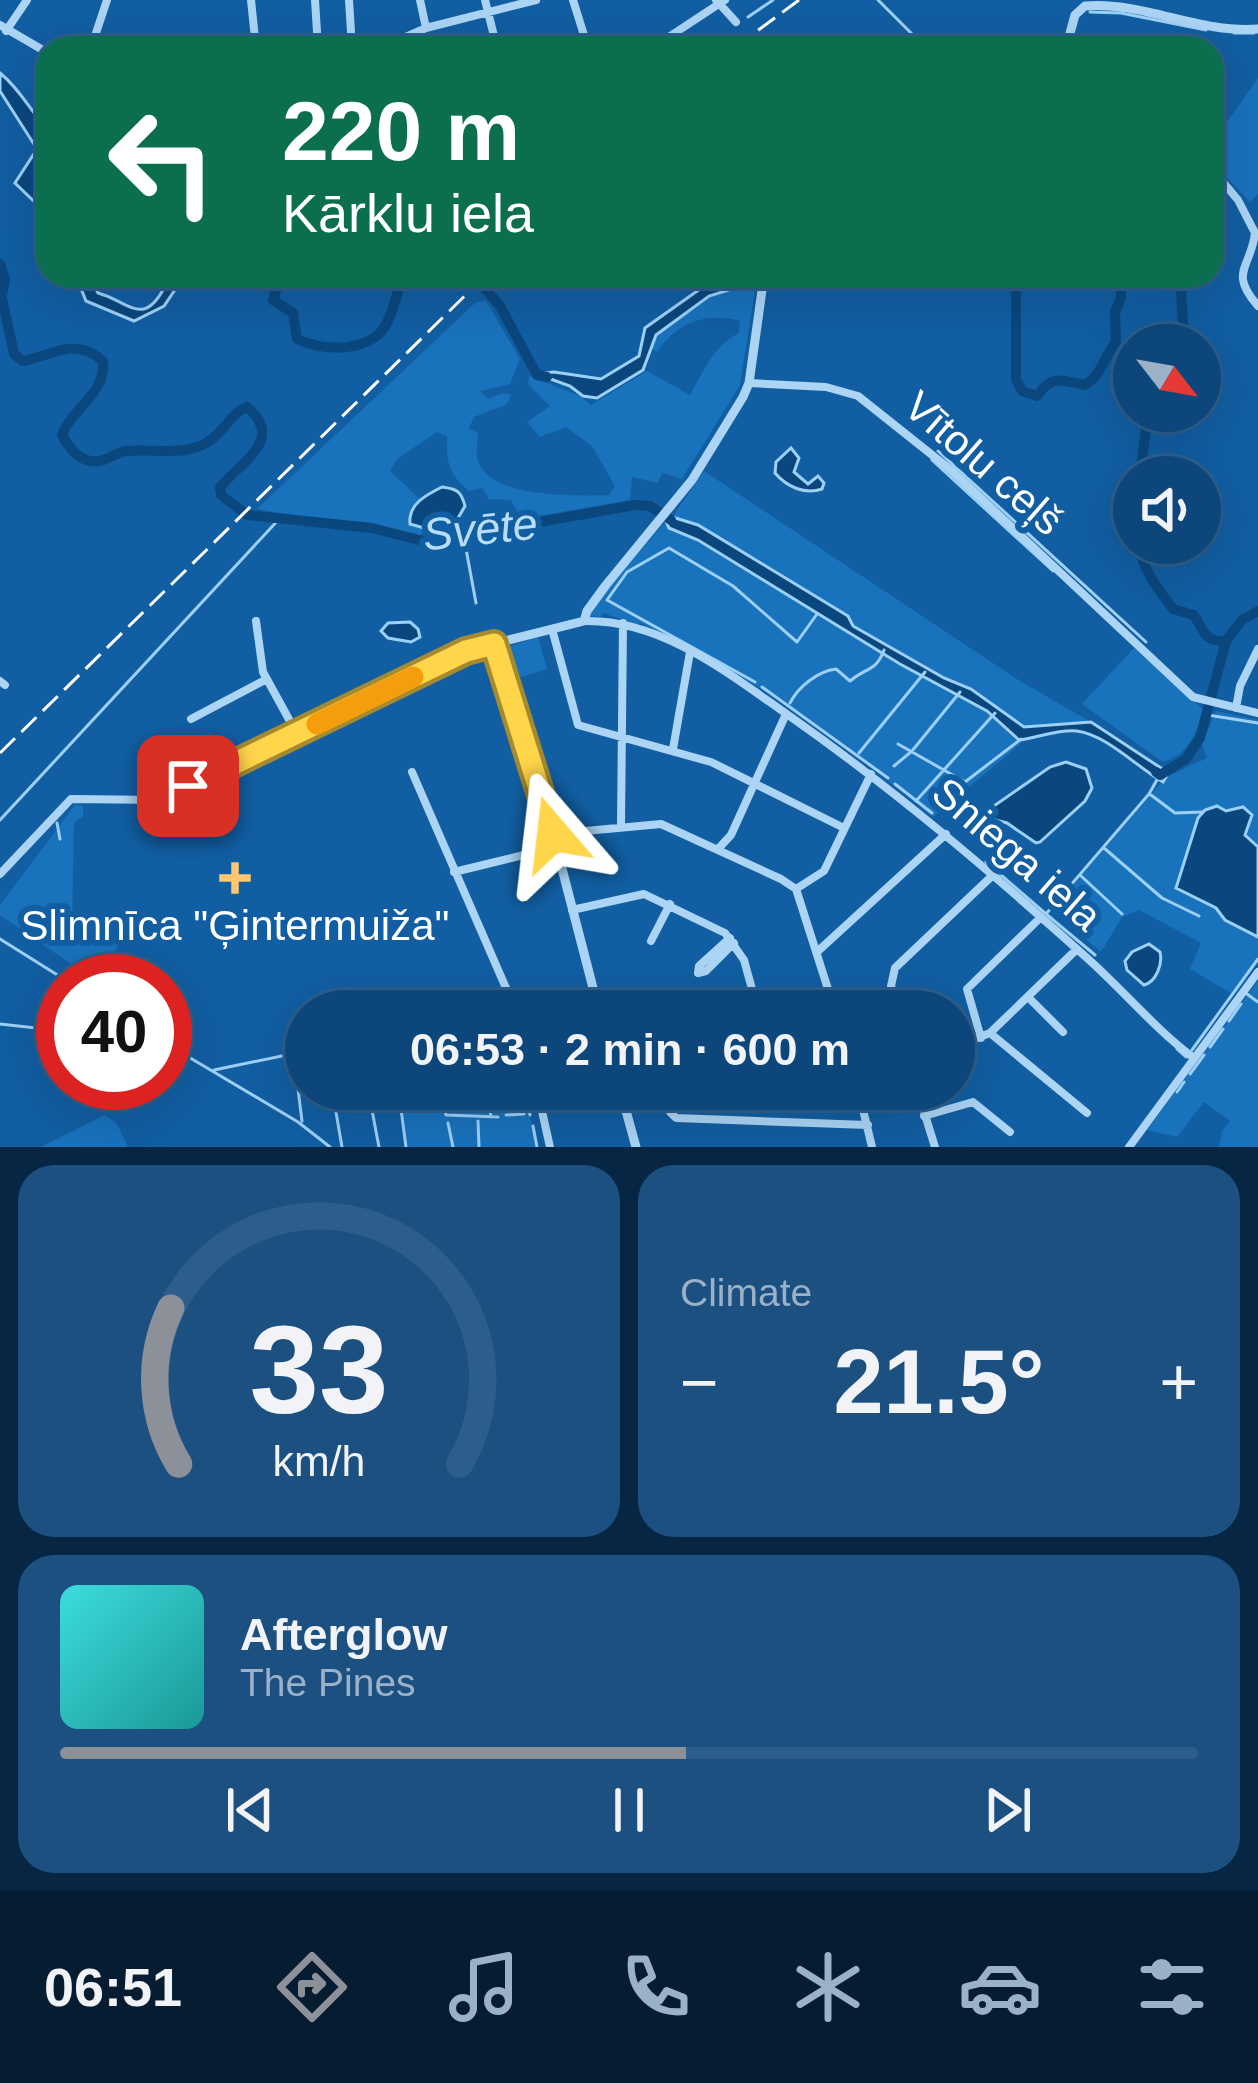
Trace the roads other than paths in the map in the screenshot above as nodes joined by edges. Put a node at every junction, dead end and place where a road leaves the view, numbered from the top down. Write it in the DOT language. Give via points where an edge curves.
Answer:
graph roads {
  1 [pos="27,0"];
  2 [pos="107,0"];
  3 [pos="251,0"];
  4 [pos="315,0"];
  5 [pos="349,0"];
  6 [pos="420,0"];
  7 [pos="485,0"];
  8 [pos="536,0"];
  9 [pos="573,0"];
  10 [pos="720,1"];
  11 [pos="1160,3"];
  12 [pos="487,12"];
  13 [pos="1157,17"];
  14 [pos="736,22"];
  15 [pos="3,28"];
  16 [pos="425,28"];
  17 [pos="1258,29"];
  18 [pos="95,36"];
  19 [pos="255,36"];
  20 [pos="317,36"];
  21 [pos="351,36"];
  22 [pos="407,36"];
  23 [pos="494,36"];
  24 [pos="584,36"];
  25 [pos="669,36"];
  26 [pos="1069,36"];
  27 [pos="36,46"];
  28 [pos="1224,184"];
  29 [pos="762,288"];
  30 [pos="1258,306"];
  31 [pos="749,383"];
  32 [pos="256,621"];
  33 [pos="584,621"];
  34 [pos="623,622"];
  35 [pos="552,629"];
  36 [pos="494,644"];
  37 [pos="1258,649"];
  38 [pos="691,652"];
  39 [pos="267,679"];
  40 [pos="1236,708"];
  41 [pos="1258,713"];
  42 [pos="786,714"];
  43 [pos="191,719"];
  44 [pos="297,734"];
  45 [pos="620,735"];
  46 [pos="673,749"];
  47 [pos="412,772"];
  48 [pos="871,774"];
  49 [pos="753,783"];
  50 [pos="621,825"];
  51 [pos="844,828"];
  52 [pos="553,834"];
  53 [pos="946,834"];
  54 [pos="556,847"];
  55 [pos="718,849"];
  56 [pos="454,872"];
  57 [pos="0,874"];
  58 [pos="993,875"];
  59 [pos="796,890"];
  60 [pos="670,904"];
  61 [pos="572,910"];
  62 [pos="1041,917"];
  63 [pos="651,940"];
  64 [pos="732,941"];
  65 [pos="1077,949"];
  66 [pos="818,952"];
  67 [pos="1258,971"];
  68 [pos="507,990"];
  69 [pos="593,990"];
  70 [pos="752,990"];
  71 [pos="829,990"];
  72 [pos="892,990"];
  73 [pos="1028,997"];
  74 [pos="1063,1032"];
  75 [pos="986,1035"];
  76 [pos="975,1039"];
  77 [pos="1194,1058"];
  78 [pos="542,1110"];
  79 [pos="626,1110"];
  80 [pos="670,1110"];
  81 [pos="864,1110"];
  82 [pos="922,1110"];
  83 [pos="1088,1113"];
  84 [pos="924,1116"];
  85 [pos="868,1125"];
  86 [pos="1010,1132"];
  87 [pos="550,1147"];
  88 [pos="636,1147"];
  89 [pos="872,1147"];
  90 [pos="935,1147"];
  91 [pos="1129,1147"];
  1 -- 15 [label="street"];
  2 -- 18 [label="street"];
  3 -- 19 [label="street"];
  4 -- 20 [label="street"];
  5 -- 21 [label="street"];
  6 -- 16 [label="street"];
  7 -- 12 [label="street"];
  8 -- 12 [label="street"];
  9 -- 24 [label="street"];
  10 -- 14 [label="street"];
  10 -- 25 [label="street"];
  11 -- 13 [label="street"];
  12 -- 16 [label="street"];
  12 -- 23 [label="street"];
  13 -- 17 [label="street"];
  13 -- 26 [label="street" via="1084,6"];
  15 -- 27 [label="street"];
  16 -- 22 [label="street"];
  28 -- 30 [label="street" via="1255,233 1241,272"];
  29 -- 31 [label="street"];
  31 -- 33 [label="street" via="710,452"];
  31 -- 40 [label="street, Vītolu ceļš" via="843,390 874,406 1185,689"];
  32 -- 39 [label="street"];
  33 -- 34 [label="street, Sniega iela"];
  33 -- 35 [label="street, Sniega iela"];
  34 -- 38 [label="street, Sniega iela"];
  34 -- 45 [label="street"];
  35 -- 36 [label="street, Sniega iela"];
  35 -- 45 [label="street" via="578,725"];
  36 -- 44 [label="street"];
  36 -- 52 [label="street"];
  37 -- 40 [label="street"];
  38 -- 42 [label="street, Sniega iela"];
  38 -- 46 [label="street"];
  39 -- 43 [label="street"];
  39 -- 44 [label="street"];
  40 -- 41 [label="street"];
  42 -- 48 [label="street, Sniega iela"];
  42 -- 49 [label="street"];
  44 -- 57 [label="street" via="161,800 71,799"];
  45 -- 46 [label="street"];
  45 -- 50 [label="street"];
  46 -- 49 [label="street"];
  47 -- 56 [label="street"];
  48 -- 51 [label="street"];
  48 -- 53 [label="street, Sniega iela"];
  49 -- 51 [label="street"];
  49 -- 55 [label="street"];
  50 -- 52 [label="street"];
  50 -- 55 [label="street" via="668,826"];
  51 -- 59 [label="street" via="824,871"];
  52 -- 54 [label="street"];
  53 -- 58 [label="street, Sniega iela"];
  53 -- 66 [label="street"];
  54 -- 56 [label="street"];
  54 -- 61 [label="street"];
  55 -- 59 [label="street"];
  56 -- 68 [label="street"];
  58 -- 62 [label="street, Sniega iela"];
  58 -- 72 [label="street" via="895,968"];
  59 -- 66 [label="street"];
  60 -- 61 [label="street" via="644,894"];
  60 -- 63 [label="street"];
  60 -- 64 [label="street"];
  61 -- 69 [label="street"];
  62 -- 65 [label="street, Sniega iela"];
  62 -- 75 [label="street" via="967,989"];
  64 -- 64 [label="street" via="706,971 698,973 699,966"];
  64 -- 70 [label="street"];
  65 -- 73 [label="street"];
  65 -- 77 [label="street, Sniega iela"];
  66 -- 71 [label="street"];
  67 -- 77 [label="street"];
  73 -- 74 [label="street"];
  73 -- 75 [label="street"];
  75 -- 76 [label="street"];
  75 -- 83 [label="street"];
  77 -- 91 [label="street"];
  78 -- 87 [label="street"];
  79 -- 88 [label="street"];
  80 -- 85 [label="street" via="676,1118"];
  81 -- 85 [label="street"];
  82 -- 84 [label="street"];
  84 -- 86 [label="street" via="973,1102"];
  84 -- 90 [label="street"];
  85 -- 89 [label="street"];
}
